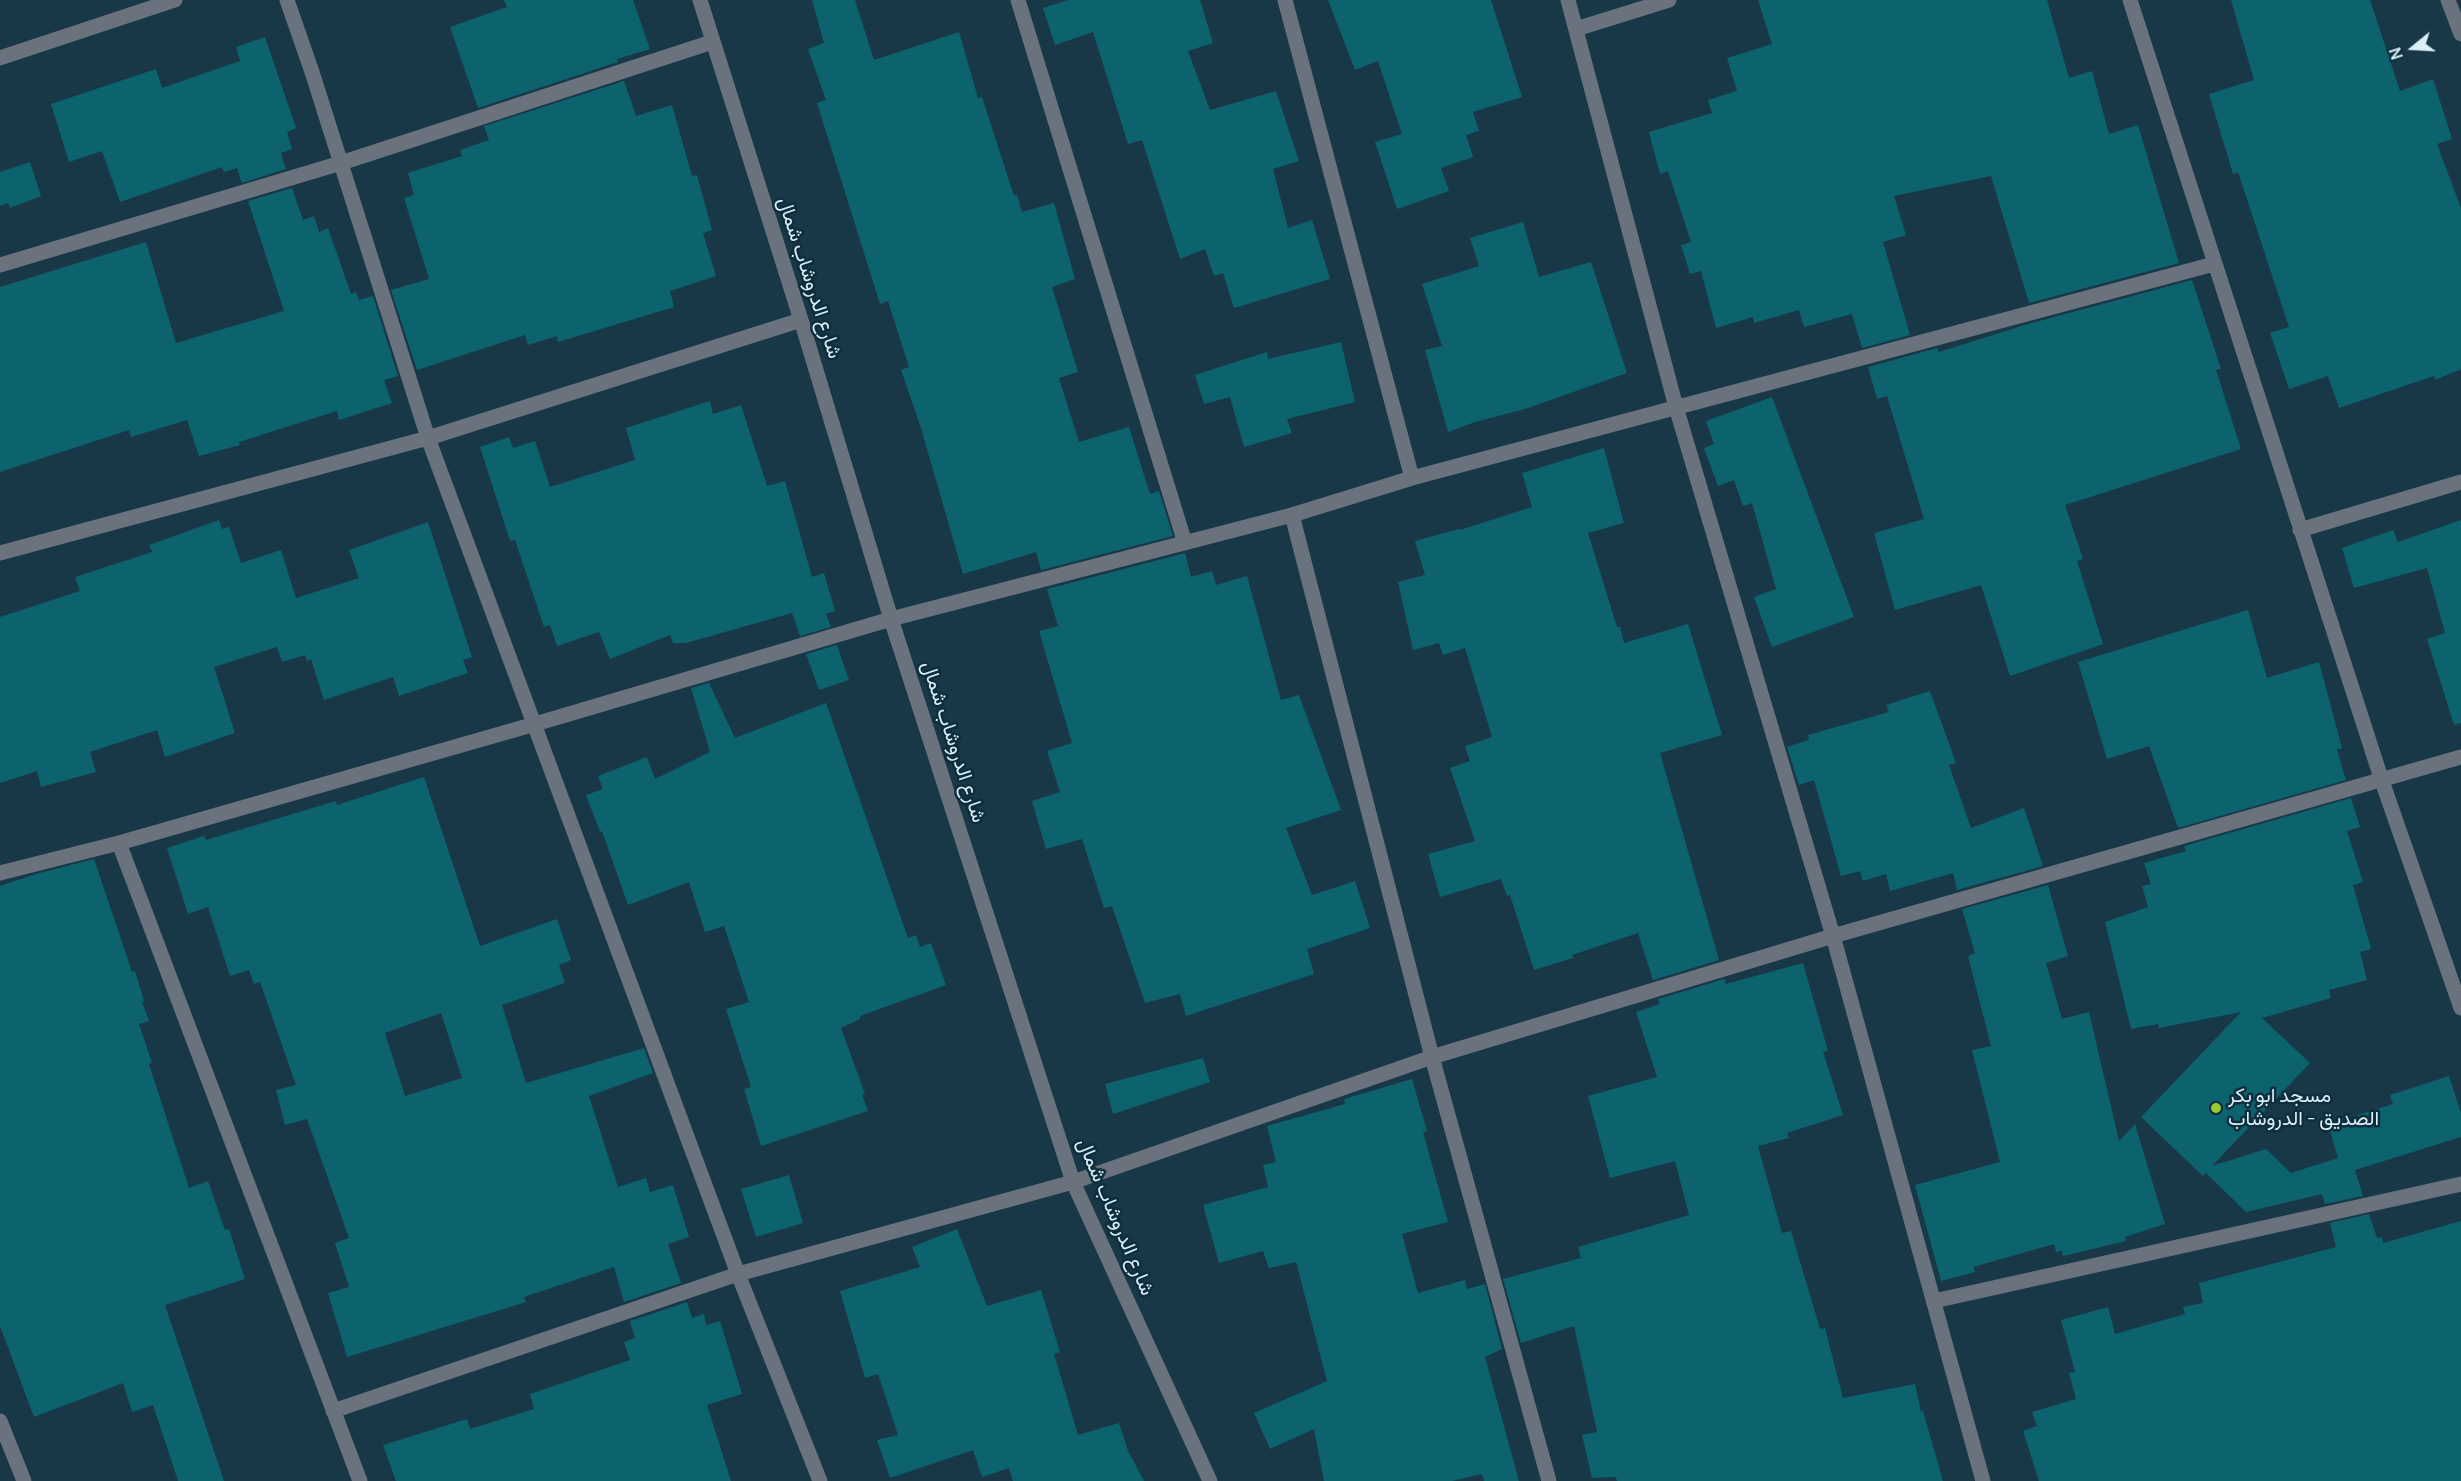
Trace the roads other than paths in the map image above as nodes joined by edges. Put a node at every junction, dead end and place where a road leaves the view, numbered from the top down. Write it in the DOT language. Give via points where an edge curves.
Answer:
graph roads {
  1 [pos="175,0"];
  2 [pos="287,0"];
  3 [pos="700,0"];
  4 [pos="1018,0"];
  5 [pos="1285,0"];
  6 [pos="1568,0"];
  7 [pos="1668,0"];
  8 [pos="2130,0"];
  9 [pos="2448,0"];
  10 [pos="1576,29"];
  11 [pos="2461,34"];
  12 [pos="712,42"];
  13 [pos="0,58"];
  14 [pos="341,163"];
  15 [pos="2214,264"];
  16 [pos="0,265"];
  17 [pos="801,320"];
  18 [pos="1677,407"];
  19 [pos="428,438"];
  20 [pos="1412,478"];
  21 [pos="2461,482"];
  22 [pos="1292,515"];
  23 [pos="2300,530"];
  24 [pos="1185,543"];
  25 [pos="0,553"];
  26 [pos="891,619"];
  27 [pos="535,724"];
  28 [pos="2461,757"];
  29 [pos="2382,781"];
  30 [pos="119,843"];
  31 [pos="0,873"];
  32 [pos="1833,936"];
  33 [pos="2461,1008"];
  34 [pos="1432,1057"];
  35 [pos="1073,1182"];
  36 [pos="2461,1184"];
  37 [pos="738,1274"];
  38 [pos="1934,1301"];
  39 [pos="333,1410"];
  40 [pos="0,1421"];
  41 [pos="24,1481"];
  42 [pos="360,1481"];
  43 [pos="820,1481"];
  44 [pos="1210,1481"];
  45 [pos="1549,1481"];
  46 [pos="1983,1481"];
  1 -- 13 [label="street"];
  2 -- 14 [label="street"];
  3 -- 12 [label="street, شارع الدروشاب شمال"];
  4 -- 24 [label="street"];
  5 -- 20 [label="street"];
  6 -- 10 [label="street"];
  7 -- 10 [label="street"];
  8 -- 15 [label="street"];
  9 -- 11 [label="street"];
  10 -- 18 [label="street"];
  12 -- 14 [label="street"];
  12 -- 17 [label="street, شارع الدروشاب شمال"];
  14 -- 16 [label="street"];
  14 -- 19 [label="street"];
  15 -- 18 [label="street"];
  15 -- 23 [label="street"];
  17 -- 19 [label="street"];
  17 -- 26 [label="street, شارع الدروشاب شمال"];
  18 -- 20 [label="street"];
  18 -- 32 [label="street"];
  19 -- 25 [label="street"];
  19 -- 27 [label="street"];
  20 -- 22 [label="street"];
  21 -- 23 [label="street"];
  22 -- 24 [label="street"];
  22 -- 34 [label="street"];
  23 -- 29 [label="street"];
  24 -- 26 [label="street"];
  26 -- 27 [label="street"];
  26 -- 35 [label="street, شارع الدروشاب شمال"];
  27 -- 30 [label="street"];
  27 -- 37 [label="street"];
  28 -- 29 [label="street"];
  29 -- 32 [label="street"];
  29 -- 33 [label="street"];
  30 -- 31 [label="street"];
  30 -- 39 [label="street"];
  32 -- 34 [label="street"];
  32 -- 38 [label="street"];
  34 -- 35 [label="street"];
  34 -- 45 [label="street"];
  35 -- 37 [label="street"];
  35 -- 44 [label="street, شارع الدروشاب شمال"];
  36 -- 38 [label="street"];
  37 -- 39 [label="street"];
  37 -- 43 [label="street"];
  38 -- 46 [label="street"];
  39 -- 42 [label="street"];
  40 -- 41 [label="street"];
}
